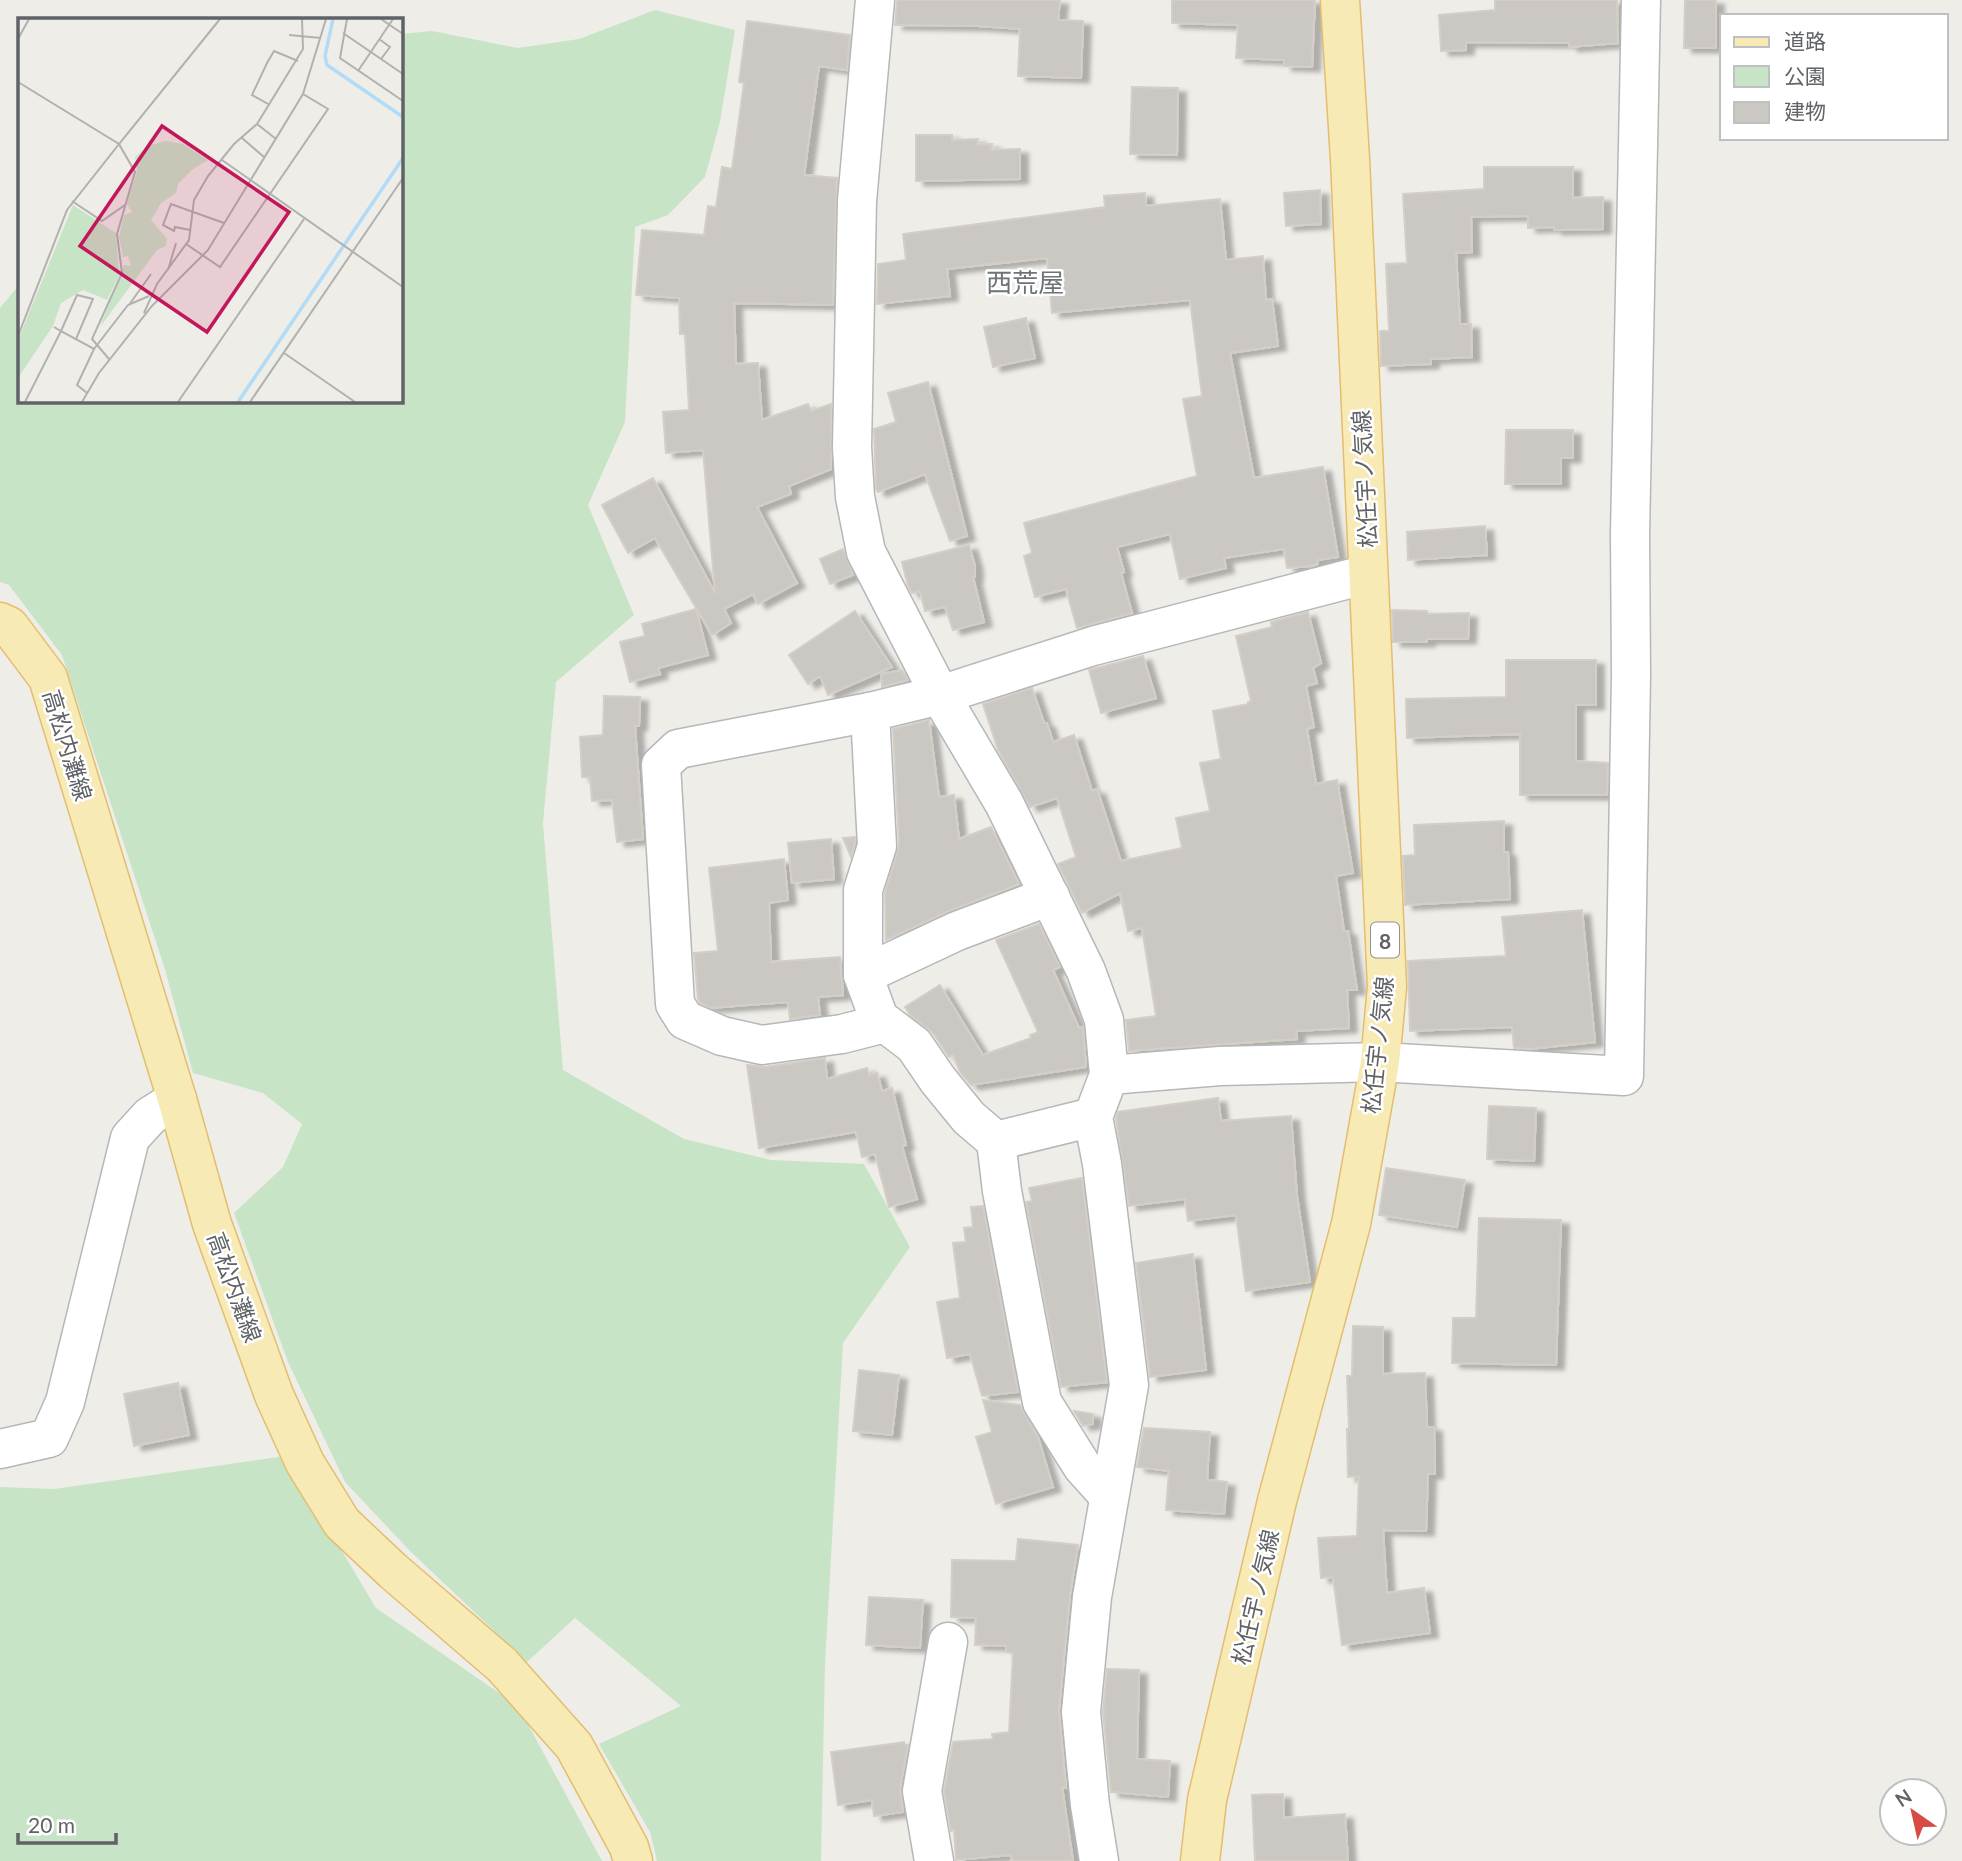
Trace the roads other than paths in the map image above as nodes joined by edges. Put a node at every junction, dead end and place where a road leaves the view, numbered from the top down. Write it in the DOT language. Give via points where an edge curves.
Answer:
graph roads {
  1 [pos="875,0"];
  2 [pos="1340,0"];
  3 [pos="1641,0"];
  4 [pos="1368,575"];
  5 [pos="0,622"];
  6 [pos="940,695"];
  7 [pos="870,712"];
  8 [pos="1050,896"];
  9 [pos="863,975"];
  10 [pos="881,1024"];
  11 [pos="1380,1062"];
  12 [pos="1109,1075"];
  13 [pos="177,1100"];
  14 [pos="1093,1117"];
  15 [pos="996,1141"];
  16 [pos="0,1449"];
  17 [pos="1110,1496"];
  18 [pos="948,1642"];
  19 [pos="633,1861"];
  20 [pos="934,1861"];
  21 [pos="1099,1861"];
  22 [pos="1200,1861"];
  1 -- 6 [label="street" via="857,201 855,497 866,552"];
  2 -- 4 [label="main road, 松任宇ノ気線 / 8"];
  3 -- 11 [label="street" via="1624,1076"];
  4 -- 6 [label="street" via="1093,646"];
  4 -- 11 [label="main road, 松任宇ノ気線 / 8" via="1387,987"];
  5 -- 13 [label="main road, 高松内灘線" via="9,626 48,678"];
  6 -- 7 [label="street"];
  6 -- 8 [label="street" via="1004,803"];
  7 -- 9 [label="street" via="877,846 863,890"];
  7 -- 10 [label="street" via="678,750 661,765 676,1004 685,1020 722,1036 762,1045"];
  8 -- 9 [label="street" via="957,931"];
  8 -- 12 [label="street" via="1104,1020"];
  9 -- 10 [label="street"];
  10 -- 15 [label="street" via="914,1045 969,1118"];
  11 -- 12 [label="street" via="1220,1066"];
  11 -- 22 [label="main road, 松任宇ノ気線 / 8" via="1351,1224 1277,1502 1207,1800"];
  12 -- 14 [label="street"];
  13 -- 16 [label="street" via="150,1116 130,1138 65,1402 48,1438"];
  13 -- 19 [label="main road, 高松内灘線" via="212,1224 274,1395 305,1463 342,1523 502,1665 574,1746"];
  14 -- 15 [label="street"];
  14 -- 17 [label="street" via="1129,1385"];
  15 -- 17 [label="street" via="1042,1402 1082,1466"];
  17 -- 21 [label="street" via="1092,1597 1082,1712"];
  18 -- 20 [label="street" via="922,1791"];
}
